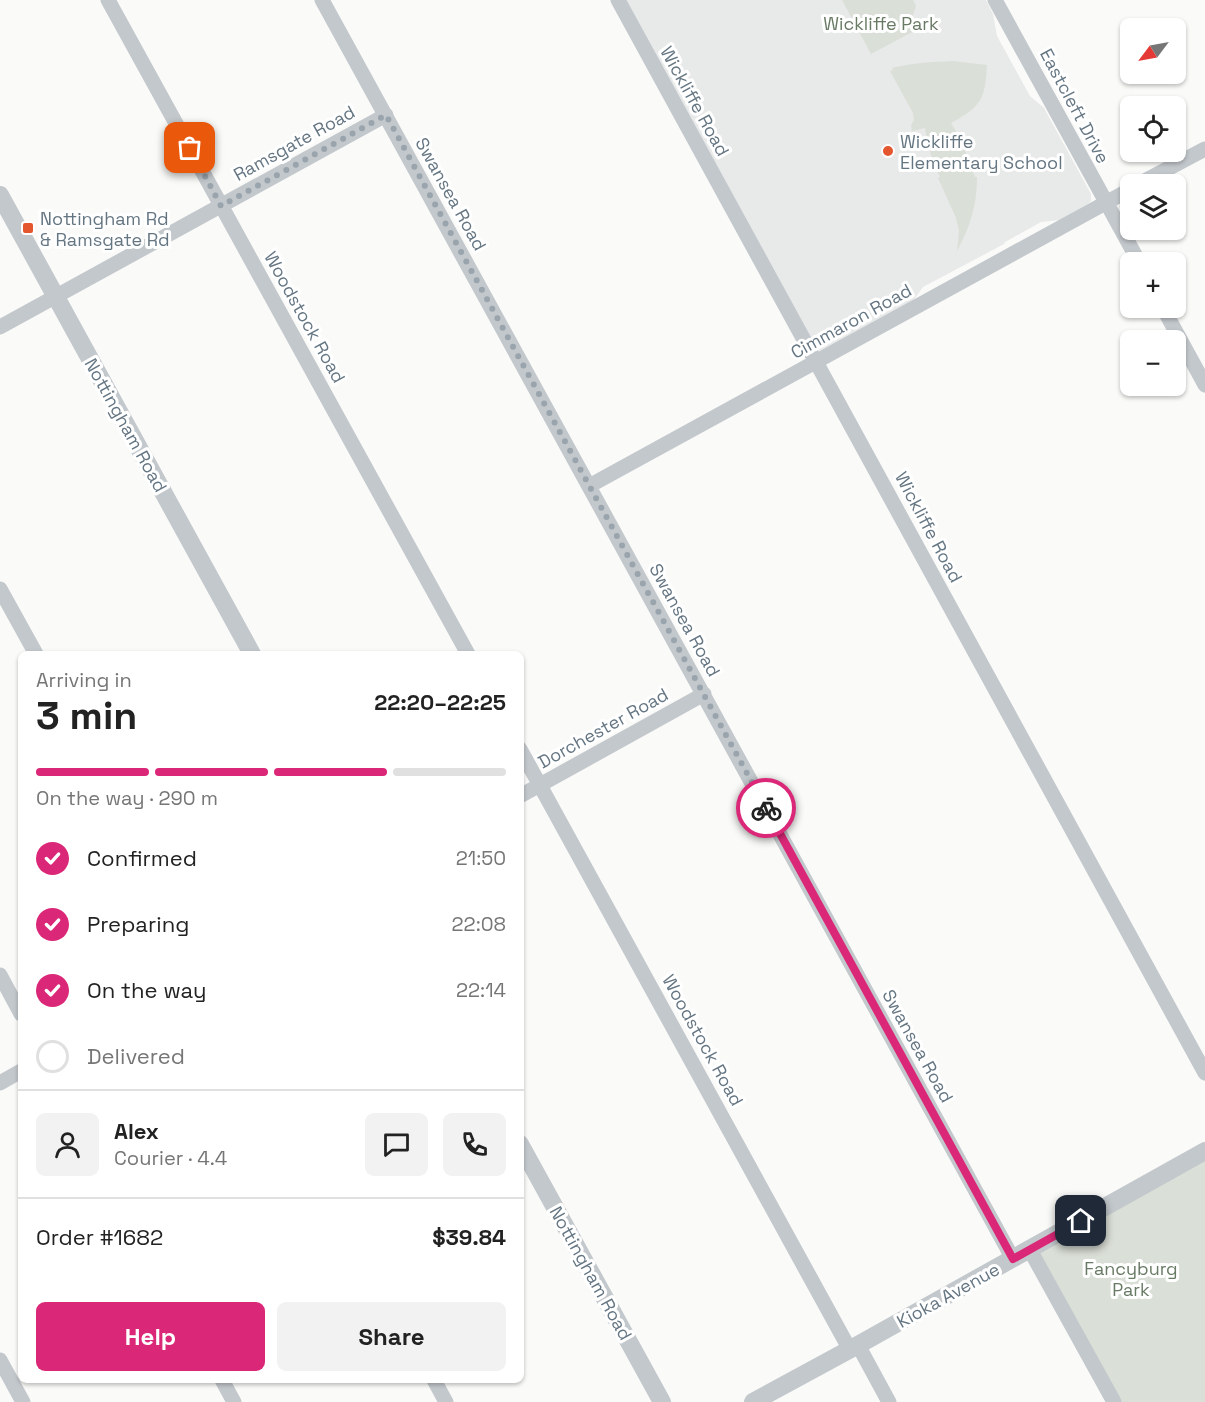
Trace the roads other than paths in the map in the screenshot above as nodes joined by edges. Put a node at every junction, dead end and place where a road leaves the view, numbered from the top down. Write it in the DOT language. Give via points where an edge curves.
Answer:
graph roads {
  1 [pos="108,0"];
  2 [pos="322,0"];
  3 [pos="618,0"];
  4 [pos="995,0"];
  5 [pos="386,115"];
  6 [pos="1205,149"];
  7 [pos="1158,174"];
  8 [pos="0,195"];
  9 [pos="1120,195"];
  10 [pos="1107,203"];
  11 [pos="221,206"];
  12 [pos="1134,252"];
  13 [pos="56,297"];
  14 [pos="1168,318"];
  15 [pos="0,327"];
  16 [pos="816,362"];
  17 [pos="1205,385"];
  18 [pos="589,486"];
  19 [pos="0,589"];
  20 [pos="34,651"];
  21 [pos="250,651"];
  22 [pos="466,651"];
  23 [pos="704,694"];
  24 [pos="524,757"];
  25 [pos="540,785"];
  26 [pos="524,794"];
  27 [pos="0,975"];
  28 [pos="18,1008"];
  29 [pos="18,1073"];
  30 [pos="1205,1073"];
  31 [pos="0,1083"];
  32 [pos="524,1151"];
  33 [pos="1205,1151"];
  34 [pos="1030,1250"];
  35 [pos="1013,1259"];
  36 [pos="854,1347"];
  37 [pos="0,1360"];
  38 [pos="224,1383"];
  39 [pos="436,1383"];
  40 [pos="23,1402"];
  41 [pos="234,1402"];
  42 [pos="446,1402"];
  43 [pos="662,1402"];
  44 [pos="753,1402"];
  45 [pos="889,1402"];
  46 [pos="1114,1402"];
  1 -- 11 [label="street, Woodstock Road"];
  2 -- 5 [label="street, Swansea Road"];
  3 -- 16 [label="street, Wickliffe Road"];
  4 -- 10 [label="street, Eastcleft Drive"];
  5 -- 11 [label="street, Ramsgate Road"];
  5 -- 18 [label="street, Swansea Road"];
  6 -- 7 [label="street"];
  8 -- 13 [label="street, Nottingham Road"];
  9 -- 10 [label="street, Cimmaron Road"];
  10 -- 12 [label="street, Eastcleft Drive"];
  10 -- 16 [label="street, Cimmaron Road"];
  11 -- 13 [label="street, Ramsgate Road"];
  11 -- 22 [label="street, Woodstock Road"];
  13 -- 15 [label="street, Ramsgate Road"];
  13 -- 21 [label="street, Nottingham Road"];
  14 -- 17 [label="street"];
  16 -- 18 [label="street, Cimmaron Road"];
  16 -- 30 [label="street, Wickliffe Road"];
  18 -- 23 [label="street, Swansea Road"];
  19 -- 20 [label="street"];
  23 -- 25 [label="street, Dorchester Road"];
  23 -- 35 [label="street, Swansea Road"];
  24 -- 25 [label="street, Woodstock Road"];
  25 -- 26 [label="street, Dorchester Road"];
  25 -- 36 [label="street, Woodstock Road"];
  27 -- 28 [label="street"];
  29 -- 31 [label="street"];
  32 -- 43 [label="street, Nottingham Road"];
  33 -- 34 [label="street, Kioka Avenue"];
  34 -- 35 [label="street, Kioka Avenue"];
  34 -- 46 [label="street"];
  35 -- 36 [label="street, Kioka Avenue"];
  36 -- 44 [label="street, Kioka Avenue"];
  36 -- 45 [label="street, Woodstock Road"];
  37 -- 40 [label="street"];
  38 -- 41 [label="street"];
  39 -- 42 [label="street"];
}
